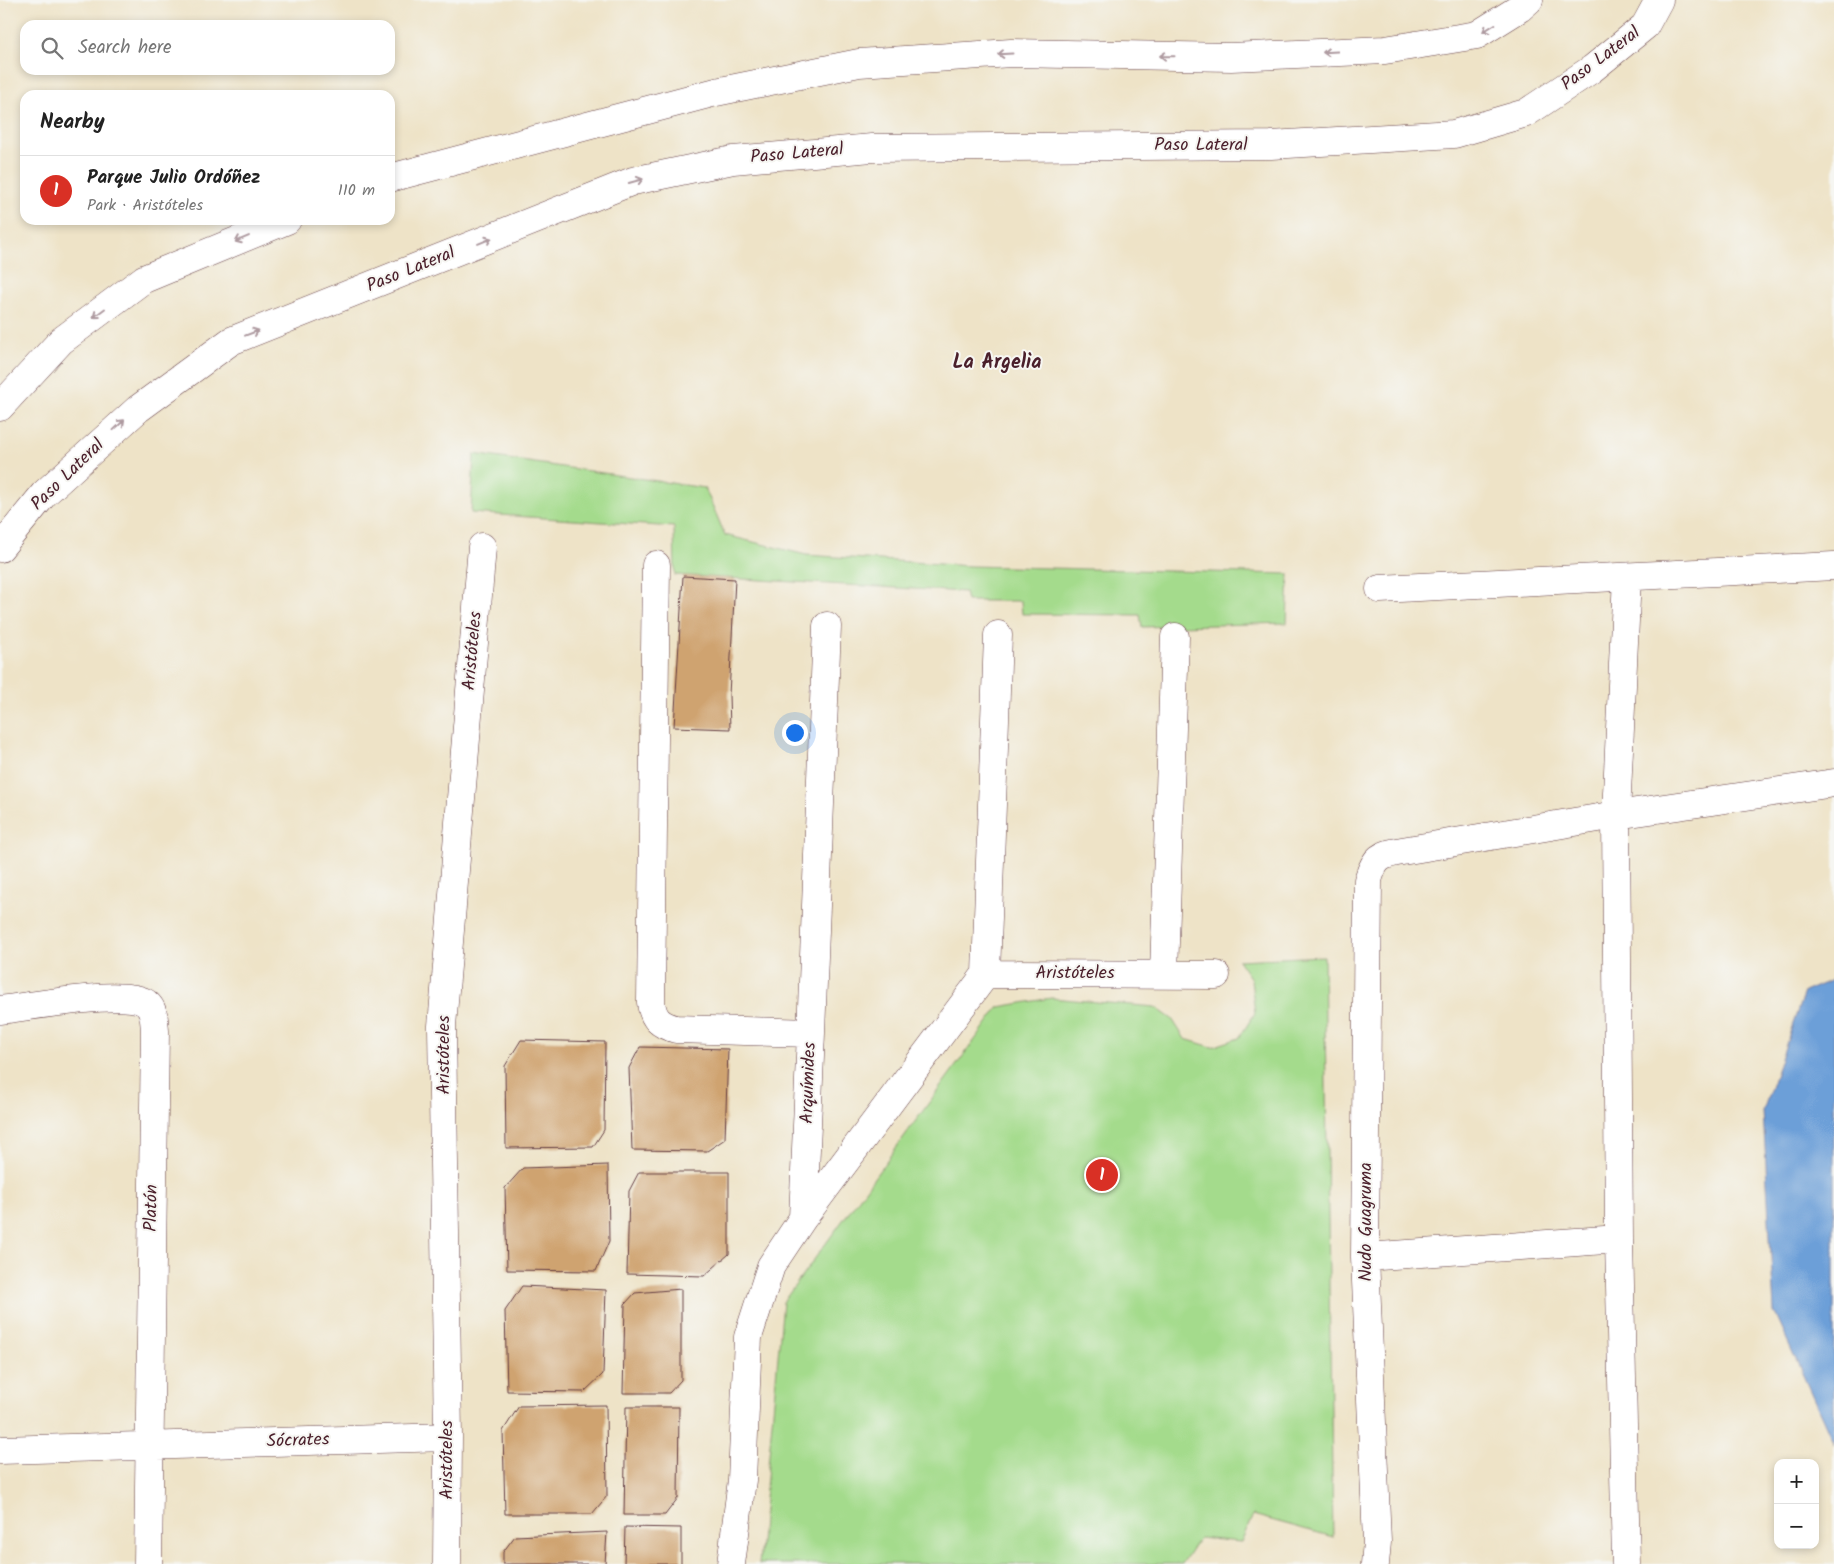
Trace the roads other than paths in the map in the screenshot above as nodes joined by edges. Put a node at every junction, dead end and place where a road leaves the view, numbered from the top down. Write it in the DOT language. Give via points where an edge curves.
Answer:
graph roads {
  1 [pos="1529,0"];
  2 [pos="1659,0"];
  3 [pos="395,177"];
  4 [pos="275,225"];
  5 [pos="0,407"];
  6 [pos="482,547"];
  7 [pos="0,548"];
  8 [pos="656,565"];
  9 [pos="1834,566"];
  10 [pos="1627,577"];
  11 [pos="1380,589"];
  12 [pos="827,626"];
  13 [pos="998,634"];
  14 [pos="1175,637"];
  15 [pos="1834,783"];
  16 [pos="1616,815"];
  17 [pos="1164,973"];
  18 [pos="986,974"];
  19 [pos="1216,975"];
  20 [pos="0,1010"];
  21 [pos="811,1033"];
  22 [pos="803,1218"];
  23 [pos="1619,1239"];
  24 [pos="1365,1257"];
  25 [pos="448,1437"];
  26 [pos="148,1446"];
  27 [pos="0,1450"];
  28 [pos="148,1564"];
  29 [pos="447,1564"];
  30 [pos="731,1564"];
  31 [pos="1375,1564"];
  32 [pos="1626,1564"];
  1 -- 3 [label="main road, one-way" via="1477,35 1385,50 1231,57 1011,54 858,63 716,92"];
  7 -- 2 [label="main road, Paso Lateral, one-way" via="44,494 138,409 231,341 633,181 733,160 872,148 1271,145 1454,134 1526,113 1592,69 1645,26"];
  4 -- 5 [label="main road, one-way" via="144,279 61,341"];
  6 -- 25 [label="main road, Aristóteles" via="442,1026"];
  8 -- 21 [label="main road, Arquímides" via="652,1012 658,1022 676,1029"];
  9 -- 10 [label="main road"];
  10 -- 11 [label="main road"];
  10 -- 16 [label="main road"];
  12 -- 21 [label="main road"];
  13 -- 18 [label="main road"];
  14 -- 17 [label="main road"];
  15 -- 16 [label="main road"];
  16 -- 23 [label="main road"];
  16 -- 24 [label="main road, Nudo Guagruma" via="1383,855 1372,864 1368,880"];
  17 -- 18 [label="main road, Aristóteles"];
  17 -- 19 [label="main road, Aristóteles"];
  18 -- 22 [label="main road"];
  20 -- 26 [label="main road, Platón" via="123,997 137,998 153,1013"];
  21 -- 22 [label="main road, Arquímides"];
  22 -- 30 [label="main road" via="771,1266 748,1336 742,1480"];
  23 -- 24 [label="main road"];
  23 -- 32 [label="main road"];
  24 -- 31 [label="main road, Nudo Guagruma" via="1377,1542"];
  25 -- 26 [label="main road, Sócrates"];
  25 -- 29 [label="main road, Aristóteles"];
  26 -- 27 [label="main road, Sócrates"];
  26 -- 28 [label="main road, Platón"];
}
